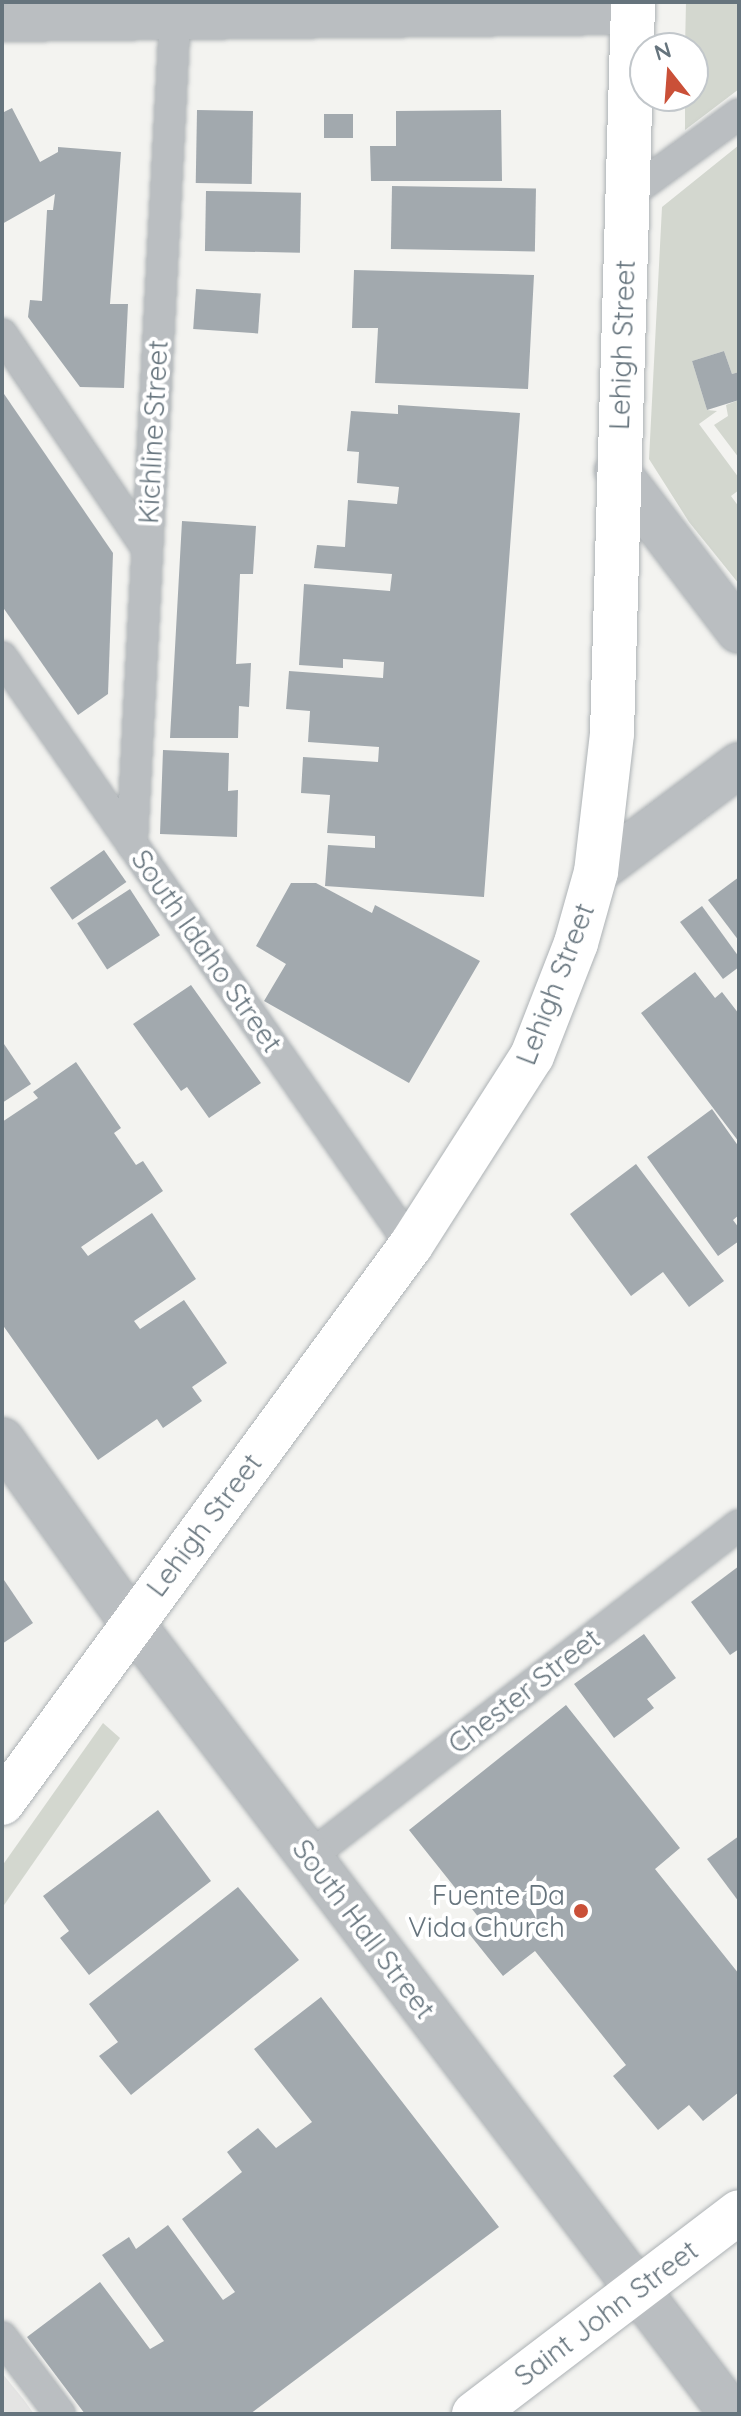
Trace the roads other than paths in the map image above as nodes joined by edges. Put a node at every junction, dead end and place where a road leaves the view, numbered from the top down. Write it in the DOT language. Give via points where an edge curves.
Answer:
graph roads {
  1 [pos="633,7"];
  2 [pos="2,19"];
  3 [pos="175,19"];
  4 [pos="739,114"];
  5 [pos="628,195"];
  6 [pos="2,334"];
  7 [pos="617,471"];
  8 [pos="147,548"];
  9 [pos="739,631"];
  10 [pos="2,657"];
  11 [pos="739,765"];
  12 [pos="132,844"];
  13 [pos="596,872"];
  14 [pos="411,1245"];
  15 [pos="2,1440"];
  16 [pos="739,1525"];
  17 [pos="132,1623"];
  18 [pos="2,1803"];
  19 [pos="309,1857"];
  20 [pos="739,2212"];
  21 [pos="637,2290"];
  22 [pos="2,2337"];
  23 [pos="60,2414"];
  24 [pos="474,2414"];
  25 [pos="732,2414"];
  1 -- 3 [label="street"];
  1 -- 5 [label="main road, Lehigh Street"];
  2 -- 3 [label="street"];
  3 -- 8 [label="lane, Kichline Street"];
  4 -- 5 [label="lane"];
  5 -- 7 [label="main road, Lehigh Street"];
  6 -- 8 [label="lane"];
  7 -- 9 [label="street"];
  7 -- 13 [label="main road, Lehigh Street" via="612,733"];
  8 -- 12 [label="lane, Kichline Street"];
  10 -- 12 [label="lane, South Idaho Street"];
  11 -- 13 [label="street"];
  12 -- 14 [label="lane, South Idaho Street"];
  13 -- 14 [label="main road, Lehigh Street" via="576,943 532,1056"];
  14 -- 17 [label="main road, Lehigh Street"];
  15 -- 17 [label="street, South Hall Street"];
  16 -- 19 [label="lane, Chester Street"];
  17 -- 18 [label="main road, Lehigh Street"];
  17 -- 19 [label="street, South Hall Street"];
  19 -- 21 [label="street, South Hall Street"];
  20 -- 21 [label="main road, Saint John Street"];
  21 -- 24 [label="main road, Saint John Street"];
  21 -- 25 [label="street, South Hall Street"];
  22 -- 23 [label="lane"];
}
